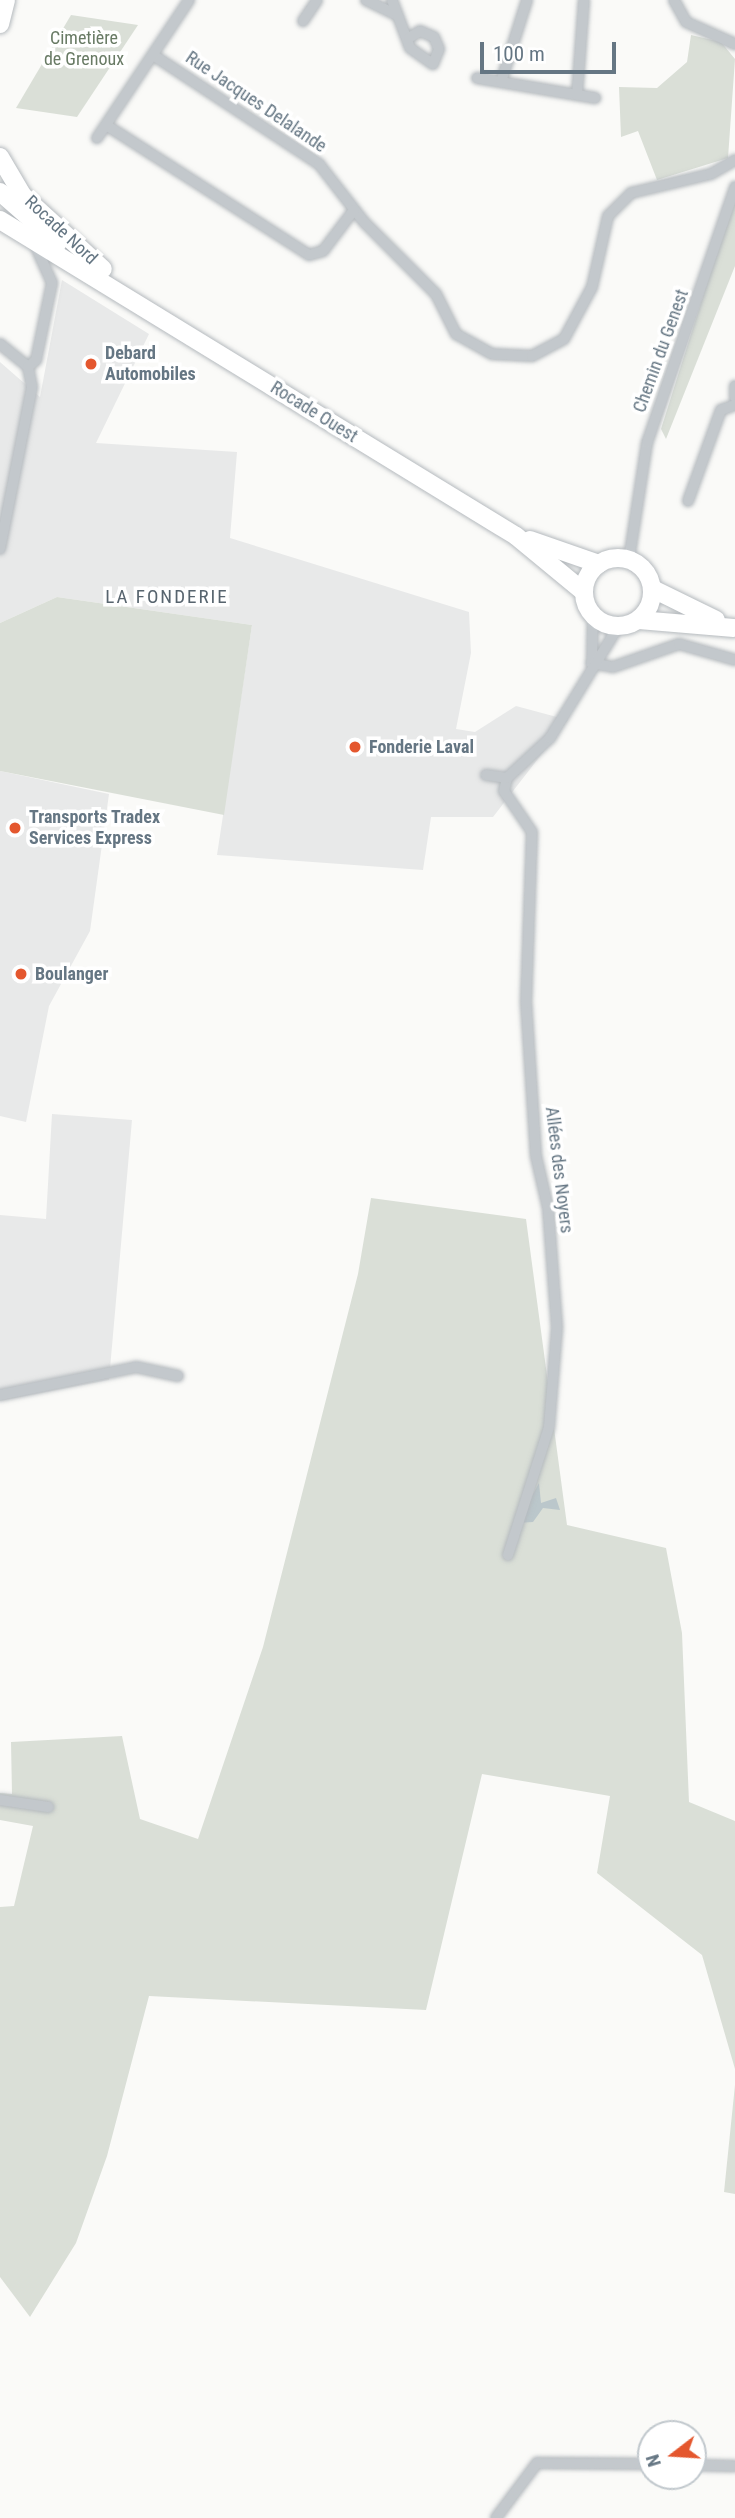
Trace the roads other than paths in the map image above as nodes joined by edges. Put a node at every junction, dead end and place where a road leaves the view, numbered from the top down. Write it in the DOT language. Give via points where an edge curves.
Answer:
graph roads {
  1 [pos="6,0"];
  2 [pos="189,0"];
  3 [pos="317,0"];
  4 [pos="366,0"];
  5 [pos="393,0"];
  6 [pos="527,0"];
  7 [pos="584,0"];
  8 [pos="674,0"];
  9 [pos="396,14"];
  10 [pos="0,16"];
  11 [pos="303,21"];
  12 [pos="0,24"];
  13 [pos="409,38"];
  14 [pos="735,44"];
  15 [pos="153,55"];
  16 [pos="477,78"];
  17 [pos="501,82"];
  18 [pos="577,95"];
  19 [pos="595,98"];
  20 [pos="106,125"];
  21 [pos="97,138"];
  22 [pos="0,158"];
  23 [pos="735,160"];
  24 [pos="735,187"];
  25 [pos="0,192"];
  26 [pos="355,209"];
  27 [pos="0,220"];
  28 [pos="26,235"];
  29 [pos="114,286"];
  30 [pos="130,296"];
  31 [pos="0,344"];
  32 [pos="28,367"];
  33 [pos="735,386"];
  34 [pos="735,397"];
  35 [pos="735,405"];
  36 [pos="688,501"];
  37 [pos="516,536"];
  38 [pos="0,549"];
  39 [pos="629,559"];
  40 [pos="599,564"];
  41 [pos="653,589"];
  42 [pos="584,592"];
  43 [pos="593,615"];
  44 [pos="639,620"];
  45 [pos="618,627"];
  46 [pos="735,628"];
  47 [pos="735,660"];
  48 [pos="592,663"];
  49 [pos="486,775"];
  50 [pos="507,778"];
  51 [pos="178,1376"];
  52 [pos="0,1395"];
  53 [pos="508,1555"];
  54 [pos="0,1800"];
  55 [pos="48,1807"];
  56 [pos="637,2464"];
  57 [pos="707,2465"];
  58 [pos="735,2466"];
  59 [pos="496,2518"];
  1 -- 10 [label="main road"];
  1 -- 12 [label="main road"];
  2 -- 15 [label="street"];
  3 -- 11 [label="street"];
  4 -- 9 [label="street"];
  5 -- 9 [label="street"];
  6 -- 17 [label="street"];
  7 -- 18 [label="street"];
  8 -- 14 [label="street" via="687,22"];
  9 -- 13 [label="street"];
  15 -- 20 [label="street"];
  15 -- 26 [label="street, Rue Jacques Delalande" via="319,164"];
  16 -- 17 [label="street"];
  17 -- 18 [label="street"];
  18 -- 19 [label="street"];
  20 -- 21 [label="street"];
  20 -- 26 [label="street" via="309,256 323,251"];
  22 -- 30 [label="main road, Rocade Nord" via="23,196"];
  23 -- 26 [label="street, Rue Jacques Delalande" via="711,174 652,184 615,207 600,238 585,304 564,339 532,356 473,348 456,334 417,271"];
  24 -- 39 [label="street, Chemin du Genest" via="647,443"];
  25 -- 29 [label="main road, Rocade Ouest"];
  27 -- 28 [label="main road, Rocade Ouest"];
  28 -- 29 [label="main road, Rocade Ouest"];
  28 -- 32 [label="street" via="52,273 36,360"];
  29 -- 30 [label="main road, Rocade Ouest"];
  30 -- 37 [label="main road, Rocade Ouest"];
  31 -- 32 [label="street"];
  32 -- 38 [label="street" via="32,387"];
  33 -- 34 [label="street"];
  35 -- 36 [label="street" via="721,410"];
  37 -- 40 [label="main road, Rocade Ouest"];
  37 -- 42 [label="main road, Rocade Ouest"];
  39 -- 40 [label="main road"];
  39 -- 41 [label="main road" via="645,571"];
  40 -- 42 [label="main road"];
  41 -- 44 [label="main road"];
  41 -- 46 [label="main road"];
  42 -- 43 [label="main road"];
  43 -- 45 [label="main road"];
  43 -- 48 [label="street"];
  44 -- 45 [label="main road"];
  44 -- 46 [label="main road"];
  45 -- 48 [label="street"];
  47 -- 48 [label="street" via="679,644 613,667"];
  48 -- 50 [label="street" via="550,738"];
  49 -- 50 [label="street"];
  50 -- 53 [label="street, Allées des Noyers" via="504,791 532,832 526,1003 536,1156 548,1208 557,1327 549,1427"];
  51 -- 52 [label="street" via="136,1367"];
  54 -- 55 [label="street"];
  56 -- 59 [label="street" via="537,2463"];
  57 -- 58 [label="street"];
}
